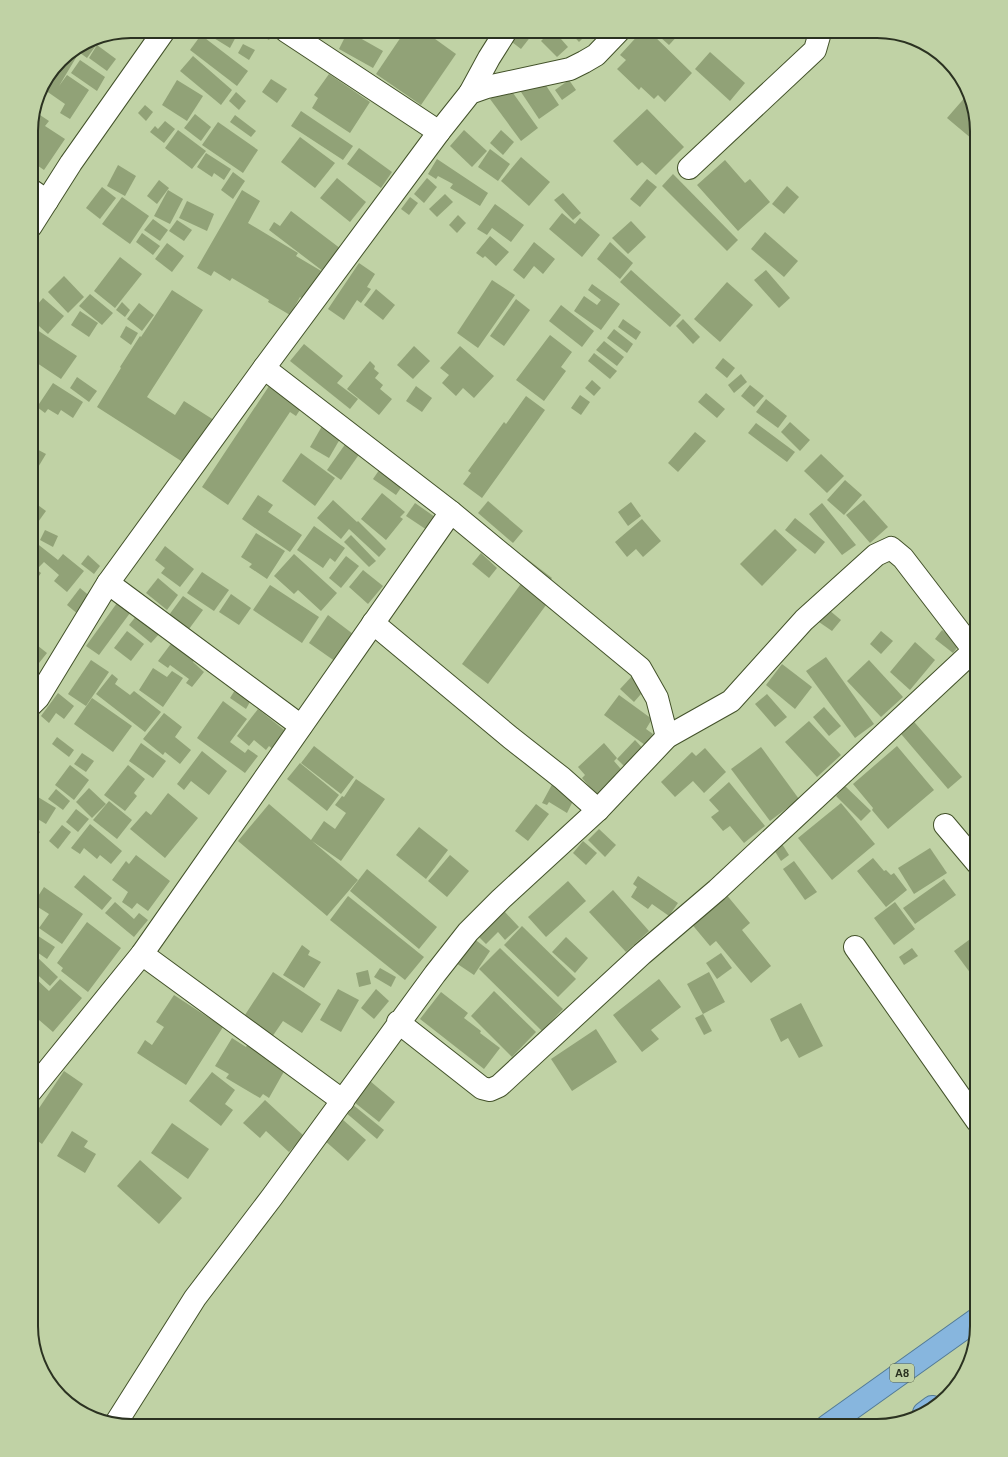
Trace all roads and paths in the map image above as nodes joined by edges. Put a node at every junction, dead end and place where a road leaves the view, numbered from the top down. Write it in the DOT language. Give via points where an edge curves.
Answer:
graph roads {
  1 [pos="159,38"];
  2 [pos="297,38"];
  3 [pos="501,38"];
  4 [pos="612,38"];
  5 [pos="818,38"];
  6 [pos="470,93"];
  7 [pos="439,132"];
  8 [pos="690,168"];
  9 [pos="39,196"];
  10 [pos="264,368"];
  11 [pos="452,512"];
  12 [pos="108,582"];
  13 [pos="373,623"];
  14 [pos="970,646"];
  15 [pos="970,654"];
  16 [pos="38,698"];
  17 [pos="301,726"];
  18 [pos="667,737"];
  19 [pos="598,810"];
  20 [pos="945,825"];
  21 [pos="970,854"];
  22 [pos="855,946"];
  23 [pos="142,954"];
  24 [pos="398,1022"];
  25 [pos="38,1082"];
  26 [pos="343,1101"];
  27 [pos="970,1111"];
  28 [pos="970,1325"];
  29 [pos="119,1418"];
  30 [pos="837,1419"];
  1 -- 9 [label="street" via="71,164"];
  2 -- 7 [label="street"];
  3 -- 6 [label="street"];
  4 -- 6 [label="street" via="596,54 570,69"];
  5 -- 8 [label="street" via="815,50"];
  6 -- 7 [label="street"];
  7 -- 10 [label="street"];
  10 -- 11 [label="street"];
  10 -- 12 [label="street"];
  11 -- 13 [label="street"];
  11 -- 18 [label="street" via="640,668 657,698"];
  12 -- 16 [label="street"];
  12 -- 17 [label="street"];
  13 -- 17 [label="street"];
  13 -- 19 [label="street"];
  14 -- 18 [label="street" via="903,558 891,548 876,555 804,620 731,701"];
  15 -- 24 [label="street" via="723,884 642,954 499,1086 490,1090 482,1088"];
  17 -- 23 [label="street"];
  18 -- 19 [label="street"];
  19 -- 24 [label="street" via="468,932"];
  20 -- 21 [label="street"];
  22 -- 27 [label="street"];
  23 -- 25 [label="street"];
  23 -- 26 [label="street"];
  24 -- 26 [label="street"];
  26 -- 29 [label="street" via="195,1298"];
  28 -- 30 [label="highway, A8"];
}
